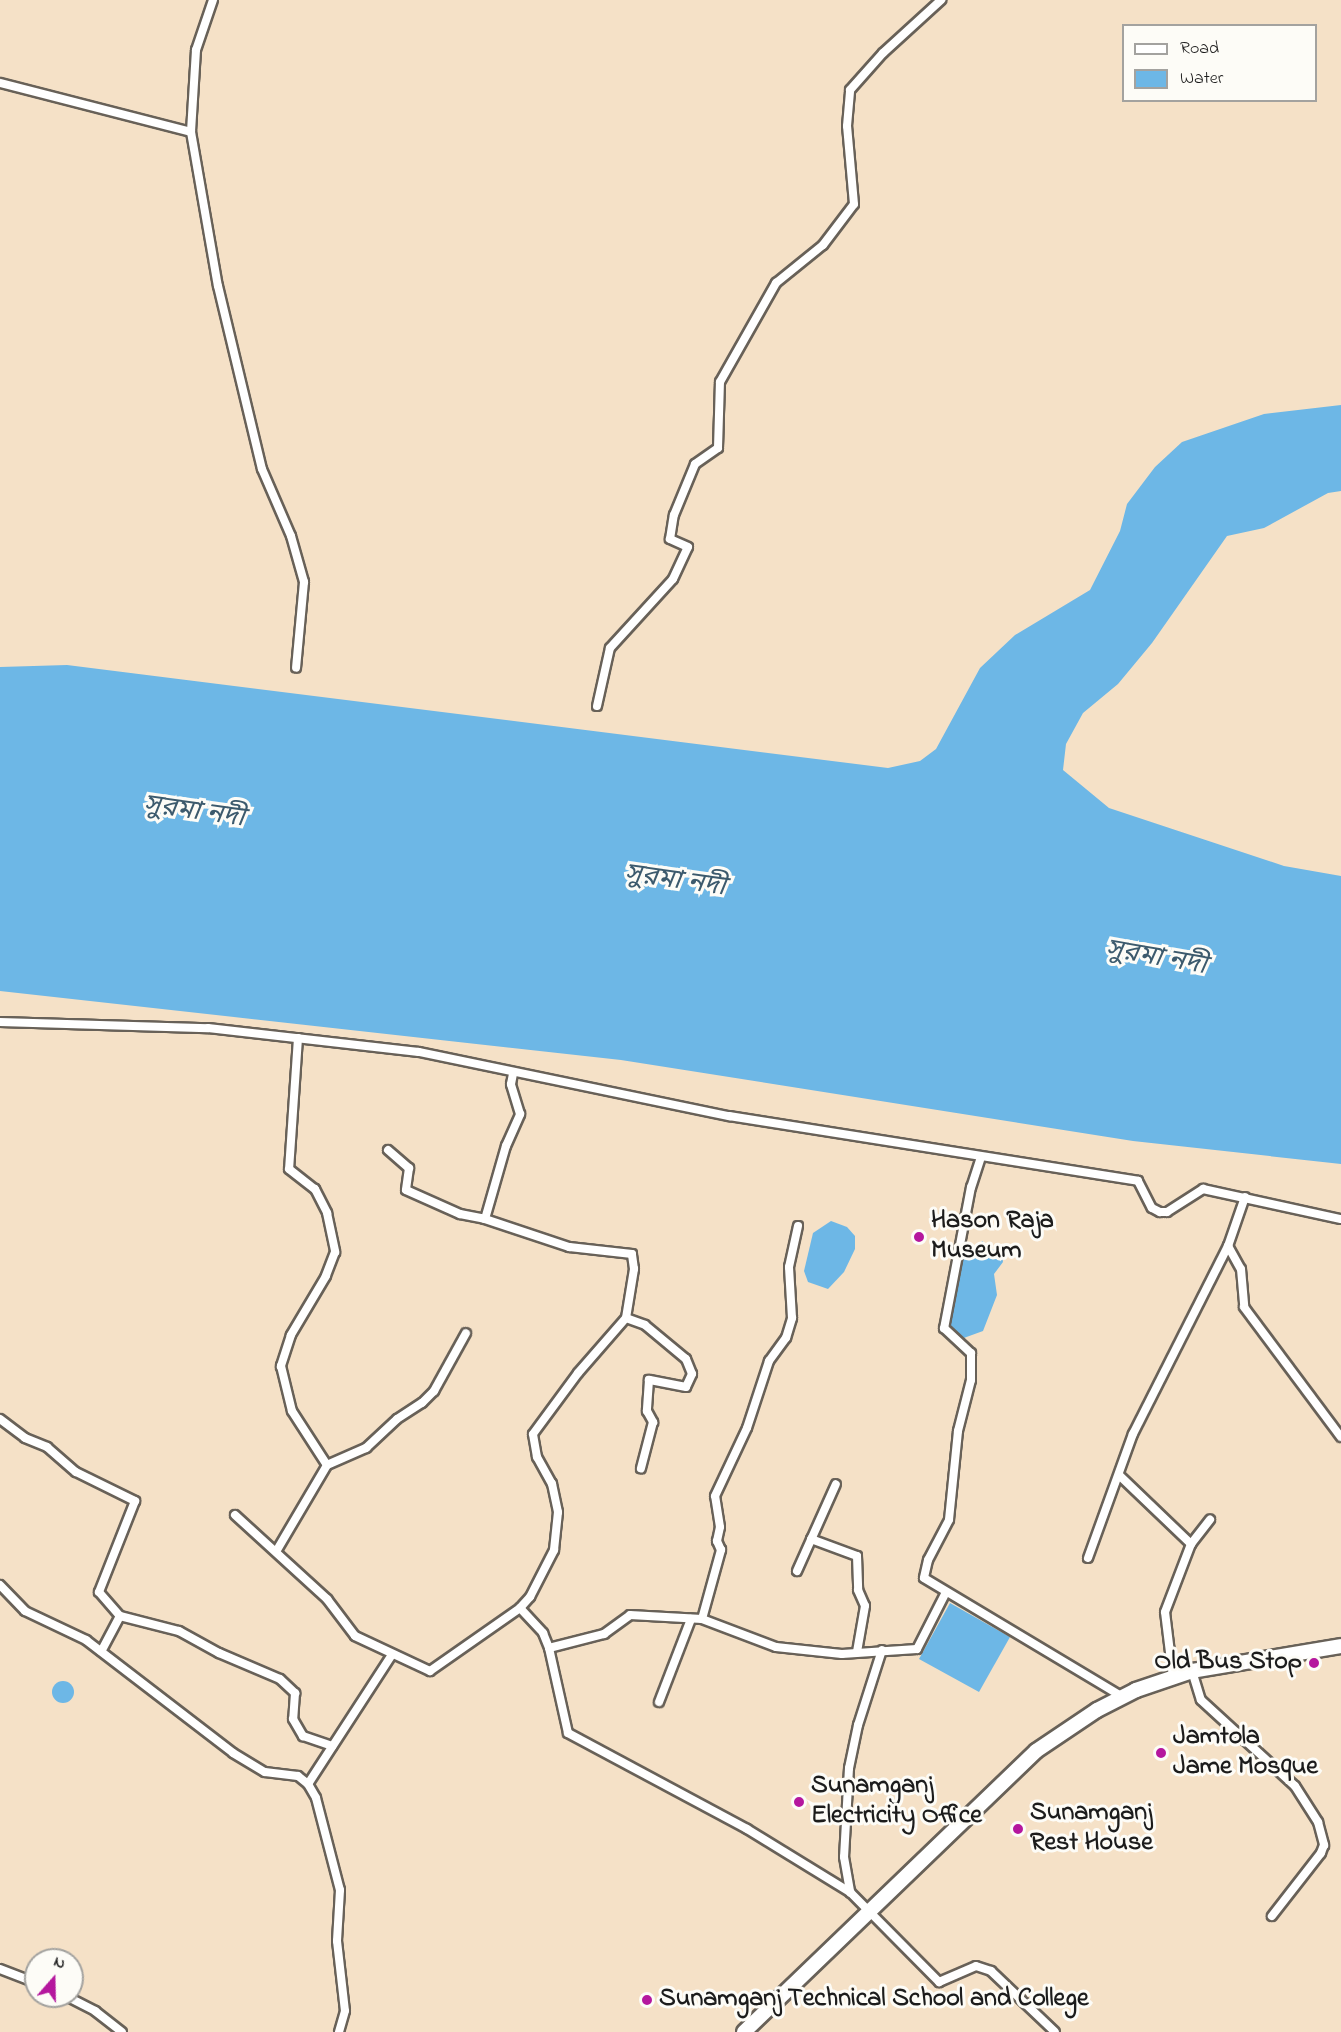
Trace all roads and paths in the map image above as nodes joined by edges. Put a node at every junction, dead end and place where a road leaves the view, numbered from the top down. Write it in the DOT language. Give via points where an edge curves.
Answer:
graph roads {
  1 [pos="213,0"];
  2 [pos="940,0"];
  3 [pos="0,84"];
  4 [pos="191,132"];
  5 [pos="296,668"];
  6 [pos="597,706"];
  7 [pos="0,1022"];
  8 [pos="298,1038"];
  9 [pos="513,1074"];
  10 [pos="388,1150"];
  11 [pos="981,1157"];
  12 [pos="1245,1197"];
  13 [pos="1341,1219"];
  14 [pos="485,1220"];
  15 [pos="798,1226"];
  16 [pos="1228,1246"];
  17 [pos="626,1318"];
  18 [pos="466,1333"];
  19 [pos="0,1419"];
  20 [pos="1341,1437"];
  21 [pos="327,1466"];
  22 [pos="640,1468"];
  23 [pos="1119,1475"];
  24 [pos="836,1484"];
  25 [pos="235,1515"];
  26 [pos="1210,1520"];
  27 [pos="810,1539"];
  28 [pos="1191,1544"];
  29 [pos="277,1550"];
  30 [pos="1088,1558"];
  31 [pos="797,1570"];
  32 [pos="0,1585"];
  33 [pos="946,1592"];
  34 [pos="520,1608"];
  35 [pos="120,1616"];
  36 [pos="691,1619"];
  37 [pos="702,1619"];
  38 [pos="1341,1646"];
  39 [pos="549,1648"];
  40 [pos="882,1650"];
  41 [pos="101,1651"];
  42 [pos="857,1652"];
  43 [pos="391,1656"];
  44 [pos="1192,1671"];
  45 [pos="1173,1677"];
  46 [pos="1123,1696"];
  47 [pos="659,1702"];
  48 [pos="332,1746"];
  49 [pos="308,1784"];
  50 [pos="850,1892"];
  51 [pos="867,1913"];
  52 [pos="1272,1916"];
  53 [pos="0,1969"];
  54 [pos="24,1978"];
  55 [pos="84,2005"];
  56 [pos="122,2032"];
  57 [pos="339,2032"];
  58 [pos="744,2032"];
  59 [pos="1055,2032"];
  1 -- 4 [label="street" via="196,50"];
  2 -- 6 [label="street" via="850,90 847,126 854,204 823,245 776,283 720,382 718,448 695,464 669,539 688,548 673,579 610,648"];
  3 -- 4 [label="street"];
  4 -- 5 [label="street" via="218,286 262,469 291,536 304,582"];
  7 -- 8 [label="street" via="207,1028"];
  8 -- 9 [label="street" via="418,1052"];
  8 -- 21 [label="street" via="289,1169 315,1189 327,1213 335,1252 326,1276 291,1335 281,1366 292,1411"];
  9 -- 11 [label="street" via="729,1116"];
  9 -- 14 [label="street" via="511,1084 520,1114 506,1146"];
  10 -- 14 [label="street" via="409,1168 406,1190 460,1214"];
  11 -- 12 [label="street" via="1138,1181 1152,1208 1160,1212 1203,1189"];
  11 -- 33 [label="street" via="971,1186 944,1328 971,1353 971,1380 958,1431 949,1520 928,1560 924,1578"];
  12 -- 13 [label="street"];
  12 -- 16 [label="street"];
  14 -- 17 [label="street" via="569,1247 632,1254 634,1269"];
  15 -- 37 [label="street" via="789,1267 792,1318 786,1338 769,1361 747,1428 715,1496 721,1550"];
  16 -- 20 [label="street" via="1241,1269 1244,1307"];
  16 -- 23 [label="street" via="1133,1434"];
  17 -- 22 [label="street" via="645,1325 686,1359 692,1374 686,1387 649,1380 647,1412 653,1422"];
  17 -- 34 [label="street" via="578,1373 533,1434 537,1457 552,1484 558,1512 554,1550"];
  18 -- 21 [label="street" via="434,1391 422,1403 397,1419 366,1448"];
  19 -- 35 [label="street" via="25,1438 47,1447 76,1472 135,1501 99,1592"];
  21 -- 29 [label="street"];
  23 -- 28 [label="street"];
  23 -- 30 [label="street"];
  24 -- 27 [label="street"];
  25 -- 29 [label="street"];
  26 -- 28 [label="street"];
  27 -- 31 [label="street"];
  27 -- 42 [label="street" via="856,1556 858,1590 865,1606"];
  28 -- 45 [label="street" via="1165,1612"];
  29 -- 43 [label="street" via="327,1599 355,1636"];
  32 -- 41 [label="street" via="25,1611"];
  33 -- 40 [label="street" via="917,1649"];
  33 -- 46 [label="street"];
  34 -- 39 [label="street" via="543,1633"];
  34 -- 43 [label="street" via="433,1671"];
  35 -- 41 [label="street"];
  35 -- 48 [label="street" via="179,1631 219,1653 280,1678 295,1693 292,1719 303,1736"];
  36 -- 37 [label="street"];
  36 -- 39 [label="street" via="630,1616 604,1634"];
  36 -- 47 [label="street"];
  37 -- 42 [label="street" via="776,1647"];
  38 -- 44 [label="main road"];
  39 -- 50 [label="street" via="568,1733 747,1829"];
  40 -- 42 [label="street"];
  40 -- 50 [label="street" via="849,1768 844,1857"];
  41 -- 49 [label="street" via="233,1753 265,1772 298,1776"];
  43 -- 48 [label="street"];
  44 -- 45 [label="main road"];
  44 -- 52 [label="street" via="1201,1700 1295,1786 1318,1822 1324,1845 1321,1853"];
  45 -- 46 [label="main road"];
  46 -- 51 [label="main road" via="1036,1751"];
  48 -- 49 [label="street"];
  49 -- 57 [label="street" via="316,1798 340,1890 337,1941 345,2011"];
  50 -- 51 [label="street"];
  51 -- 58 [label="main road"];
  51 -- 59 [label="street" via="939,1982 976,1966 991,1971"];
  53 -- 54 [label="street"];
  55 -- 56 [label="street"];
}
